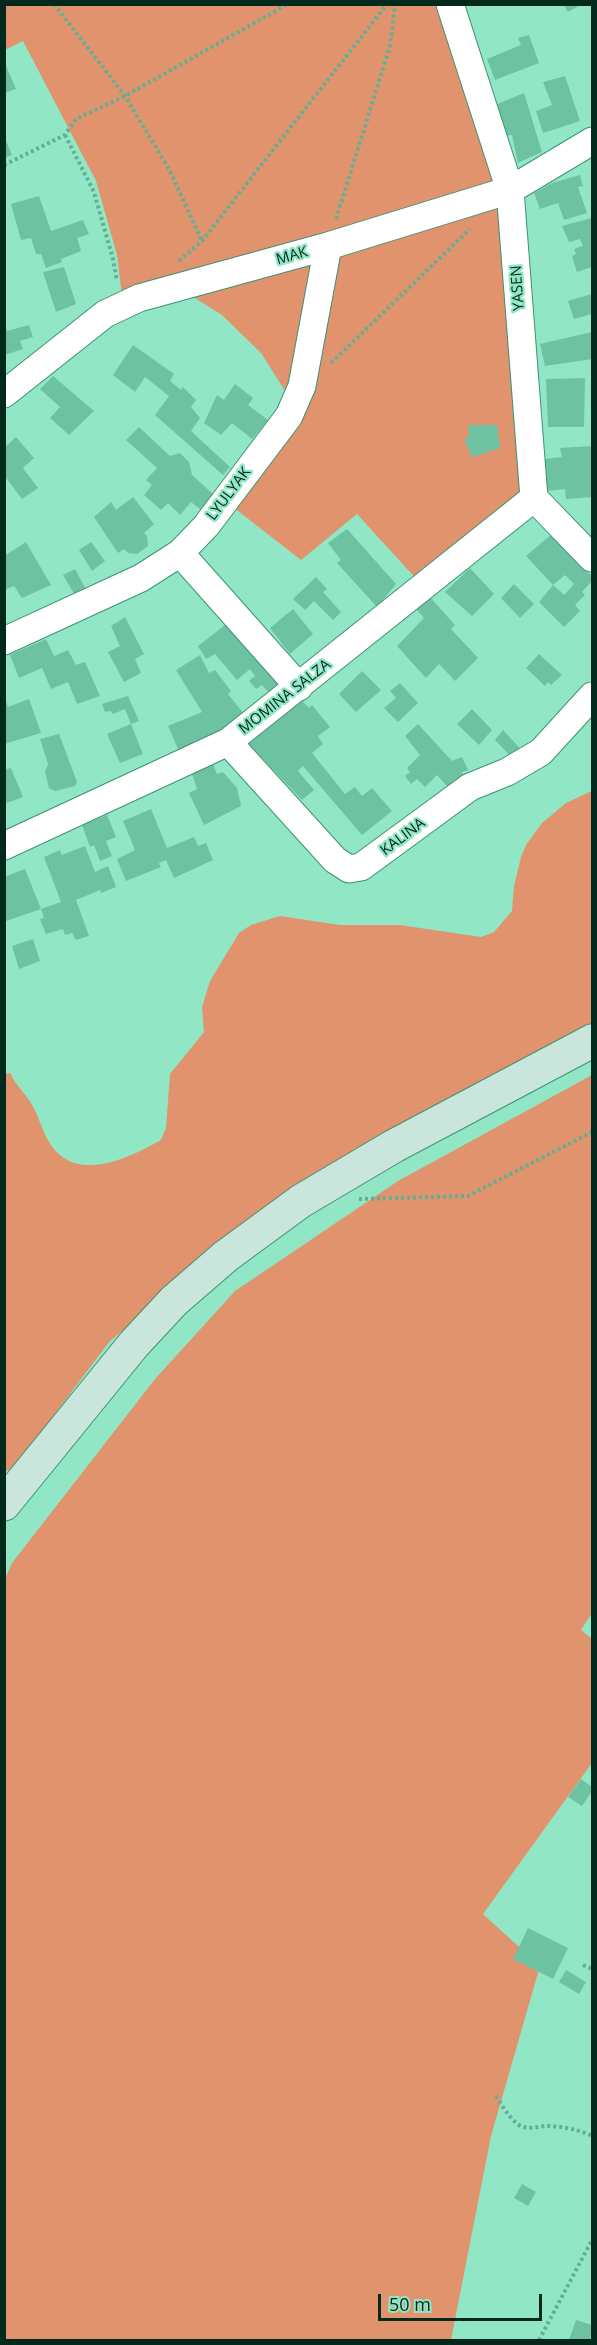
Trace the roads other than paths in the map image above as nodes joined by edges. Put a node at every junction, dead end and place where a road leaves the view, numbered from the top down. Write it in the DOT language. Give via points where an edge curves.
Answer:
graph roads {
  1 [pos="450,4"];
  2 [pos="592,141"];
  3 [pos="510,190"];
  4 [pos="328,246"];
  5 [pos="4,394"];
  6 [pos="534,498"];
  7 [pos="180,553"];
  8 [pos="592,558"];
  9 [pos="4,641"];
  10 [pos="299,687"];
  11 [pos="592,696"];
  12 [pos="228,742"];
  13 [pos="4,846"];
  14 [pos="592,1041"];
  15 [pos="15,1484"];
  16 [pos="4,1504"];
  1 -- 3 [label="street, YASEN"];
  2 -- 3 [label="street, МАК"];
  3 -- 4 [label="street, МАК"];
  3 -- 6 [label="street, YASEN"];
  4 -- 5 [label="street, МАК" via="139,298 105,314"];
  4 -- 7 [label="street, LYULYAK" via="302,386 289,416 206,526"];
  6 -- 8 [label="street"];
  6 -- 10 [label="street, MOMINA SALZA"];
  7 -- 9 [label="street, LYULYAK" via="141,578"];
  7 -- 10 [label="street"];
  10 -- 12 [label="street, MOMINA SALZA"];
  11 -- 12 [label="street, KALINA" via="541,752 518,767 470,787 374,860 349,869 335,860"];
  12 -- 13 [label="street, MOMINA SALZA"];
  14 -- 15 [label="street" via="394,1146 310,1196 226,1256 174,1301 134,1344"];
  15 -- 16 [label="street"];
}
